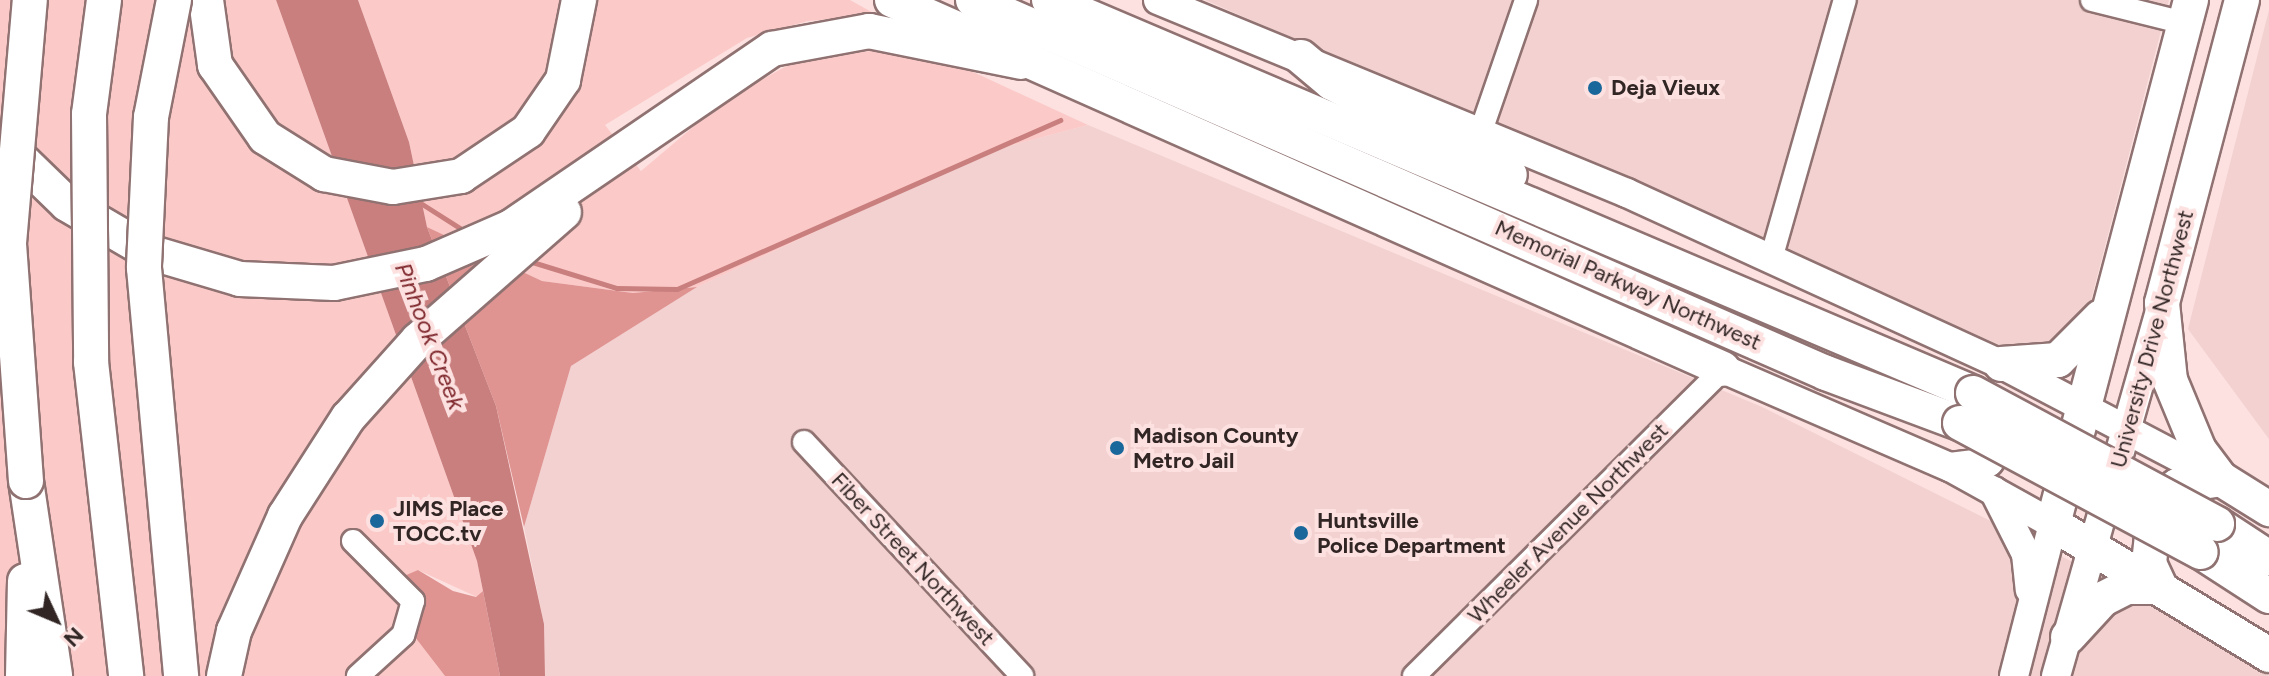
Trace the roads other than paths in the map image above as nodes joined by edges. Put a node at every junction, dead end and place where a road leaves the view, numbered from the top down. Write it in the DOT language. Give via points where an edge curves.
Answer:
graph roads {
  1 [pos="30,0"];
  2 [pos="104,0"];
  3 [pos="174,0"];
  4 [pos="206,0"];
  5 [pos="579,0"];
  6 [pos="892,0"];
  7 [pos="973,0"];
  8 [pos="1049,0"];
  9 [pos="1158,0"];
  10 [pos="1526,0"];
  11 [pos="1845,0"];
  12 [pos="2092,0"];
  13 [pos="2242,0"];
  14 [pos="2188,12"];
  15 [pos="1301,57"];
  16 [pos="1021,62"];
  17 [pos="1481,131"];
  18 [pos="0,139"];
  19 [pos="628,149"];
  20 [pos="1352,207"];
  21 [pos="1621,240"];
  22 [pos="1771,259"];
  23 [pos="1596,269"];
  24 [pos="2108,303"];
  25 [pos="2162,303"];
  26 [pos="2001,364"];
  27 [pos="1723,369"];
  28 [pos="2084,407"];
  29 [pos="1967,408"];
  30 [pos="2129,432"];
  31 [pos="804,442"];
  32 [pos="1950,467"];
  33 [pos="2221,479"];
  34 [pos="26,481"];
  35 [pos="1994,491"];
  36 [pos="2269,509"];
  37 [pos="2053,524"];
  38 [pos="2209,538"];
  39 [pos="353,541"];
  40 [pos="2094,550"];
  41 [pos="2269,558"];
  42 [pos="2160,587"];
  43 [pos="2269,596"];
  44 [pos="2032,607"];
  45 [pos="2068,637"];
  46 [pos="2269,655"];
  47 [pos="23,676"];
  48 [pos="55,676"];
  49 [pos="126,676"];
  50 [pos="181,676"];
  51 [pos="224,676"];
  52 [pos="358,676"];
  53 [pos="1022,676"];
  54 [pos="1414,676"];
  55 [pos="2014,676"];
  56 [pos="2056,676"];
  1 -- 34 [label="highway, bridge" via="9,243"];
  2 -- 49 [label="highway, bridge" via="89,114 91,362"];
  3 -- 50 [label="highway, bridge" via="151,117 144,268"];
  4 -- 5 [label="highway" via="215,65 249,121 303,164 369,185 439,182 483,166 542,116 571,61"];
  6 -- 16 [label="highway"];
  7 -- 23 [label="highway, Memorial Parkway Northwest"];
  8 -- 21 [label="highway, Memorial Parkway Northwest"];
  9 -- 15 [label="main road"];
  10 -- 17 [label="street"];
  11 -- 22 [label="street"];
  12 -- 14 [label="street"];
  13 -- 25 [label="highway, University Drive Northwest"];
  14 -- 24 [label="highway"];
  15 -- 17 [label="main road"];
  15 -- 21 [label="highway" via="1332,83 1462,146"];
  16 -- 19 [label="highway" via="869,31 772,49"];
  16 -- 20 [label="highway"];
  17 -- 22 [label="main road"];
  18 -- 19 [label="highway, bridge" via="67,204 134,245 209,272 303,284 366,279 456,254 511,227"];
  19 -- 51 [label="highway" via="418,340 348,418 285,516 234,631"];
  20 -- 23 [label="highway"];
  20 -- 27 [label="highway"];
  21 -- 29 [label="highway, Memorial Parkway Northwest"];
  22 -- 26 [label="main road"];
  23 -- 29 [label="highway, Memorial Parkway Northwest" via="1826,373"];
  24 -- 26 [label="highway" via="2085,340 2058,360"];
  24 -- 28 [label="highway"];
  25 -- 30 [label="main road, University Drive Northwest"];
  25 -- 33 [label="highway" via="2170,380 2199,450"];
  26 -- 28 [label="main road"];
  26 -- 32 [label="main road" via="2021,390 2013,432 1989,462"];
  27 -- 32 [label="main road, Memorial Parkway Northwest"];
  27 -- 54 [label="street, Wheeler Avenue Northwest"];
  28 -- 30 [label="main road"];
  28 -- 37 [label="highway"];
  29 -- 38 [label="highway, Memorial Parkway Northwest, bridge"];
  30 -- 33 [label="main road"];
  30 -- 40 [label="main road, University Drive Northwest"];
  31 -- 53 [label="street, Fiber Street Northwest"];
  32 -- 35 [label="main road, Memorial Parkway Northwest"];
  33 -- 36 [label="highway"];
  33 -- 42 [label="highway" via="2177,486 2154,517 2148,548"];
  34 -- 47 [label="highway"];
  34 -- 48 [label="highway"];
  35 -- 37 [label="main road, Memorial Parkway Northwest"];
  35 -- 44 [label="main road" via="2026,554"];
  37 -- 40 [label="highway"];
  37 -- 44 [label="main road"];
  38 -- 41 [label="highway, Memorial Parkway Northwest"];
  38 -- 43 [label="highway, Memorial Parkway Northwest"];
  39 -- 52 [label="street" via="413,601 403,635"];
  40 -- 42 [label="highway"];
  40 -- 45 [label="main road, University Drive Northwest"];
  42 -- 45 [label="highway" via="2127,587 2103,599"];
  42 -- 46 [label="highway"];
  44 -- 55 [label="main road"];
  45 -- 56 [label="main road, University Drive Northwest"];
}
